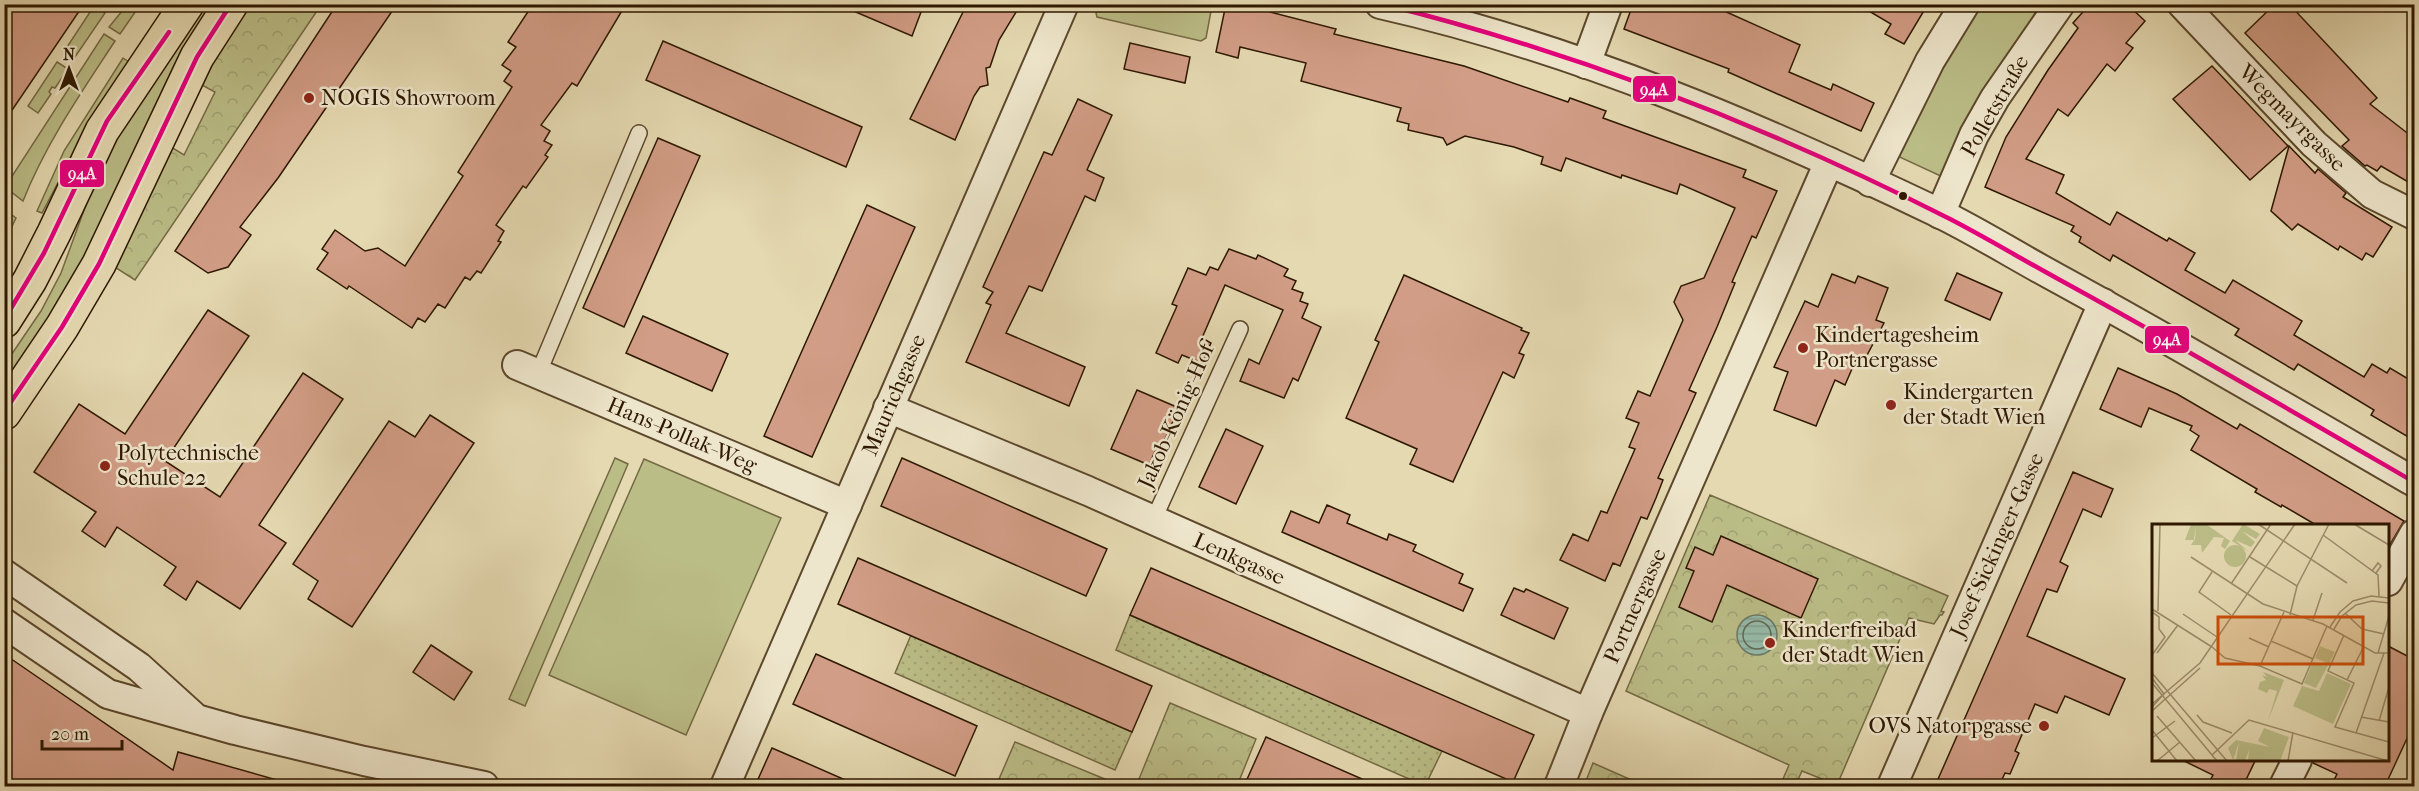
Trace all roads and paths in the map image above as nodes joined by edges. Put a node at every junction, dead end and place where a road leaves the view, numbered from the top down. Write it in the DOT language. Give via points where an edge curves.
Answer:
graph roads {
  1 [pos="187,4"];
  2 [pos="231,4"];
  3 [pos="1064,4"];
  4 [pos="1380,4"];
  5 [pos="1608,4"];
  6 [pos="1965,4"];
  7 [pos="2060,4"];
  8 [pos="2182,4"];
  9 [pos="1586,64"];
  10 [pos="639,133"];
  11 [pos="1829,162"];
  12 [pos="1870,182"];
  13 [pos="1940,214"];
  14 [pos="2415,215"];
  15 [pos="2103,303"];
  16 [pos="4,321"];
  17 [pos="1240,328"];
  18 [pos="528,369"];
  19 [pos="888,408"];
  20 [pos="4,412"];
  21 [pos="2415,482"];
  22 [pos="847,505"];
  23 [pos="1153,521"];
  24 [pos="2415,534"];
  25 [pos="4,574"];
  26 [pos="2389,579"];
  27 [pos="4,623"];
  28 [pos="1588,713"];
  29 [pos="198,720"];
  30 [pos="2296,761"];
  31 [pos="484,786"];
  32 [pos="724,786"];
  33 [pos="1559,786"];
  34 [pos="1892,786"];
  35 [pos="2284,786"];
  1 -- 16 [label="main road" via="102,131 30,280"];
  2 -- 20 [label="main road" via="197,57 99,264"];
  3 -- 19 [label="street, Maurichgasse"];
  4 -- 9 [label="street" via="1476,28"];
  5 -- 9 [label="street"];
  6 -- 12 [label="street" via="1929,61"];
  7 -- 13 [label="street, Polletstraße" via="1995,98 1974,135"];
  8 -- 14 [label="street, Wegmayrgasse" via="2314,144 2372,194"];
  9 -- 11 [label="street" via="1747,125"];
  10 -- 18 [label="lane"];
  11 -- 12 [label="street"];
  11 -- 28 [label="street, Portnergasse"];
  12 -- 13 [label="street"];
  13 -- 15 [label="street"];
  15 -- 21 [label="street"];
  15 -- 34 [label="street, Josef-Sickinger-Gasse"];
  17 -- 23 [label="lane, Jakob-König-Hof"];
  18 -- 22 [label="street, Hans-Pollak-Weg"];
  19 -- 22 [label="street, Maurichgasse"];
  19 -- 23 [label="street, Lenkgasse"];
  22 -- 32 [label="street, Maurichgasse"];
  23 -- 28 [label="street, Lenkgasse"];
  24 -- 26 [label="street"];
  25 -- 29 [label="street" via="139,667"];
  27 -- 29 [label="street" via="108,694"];
  28 -- 33 [label="street, Portnergasse"];
  29 -- 31 [label="street"];
  30 -- 35 [label="street"];
}
